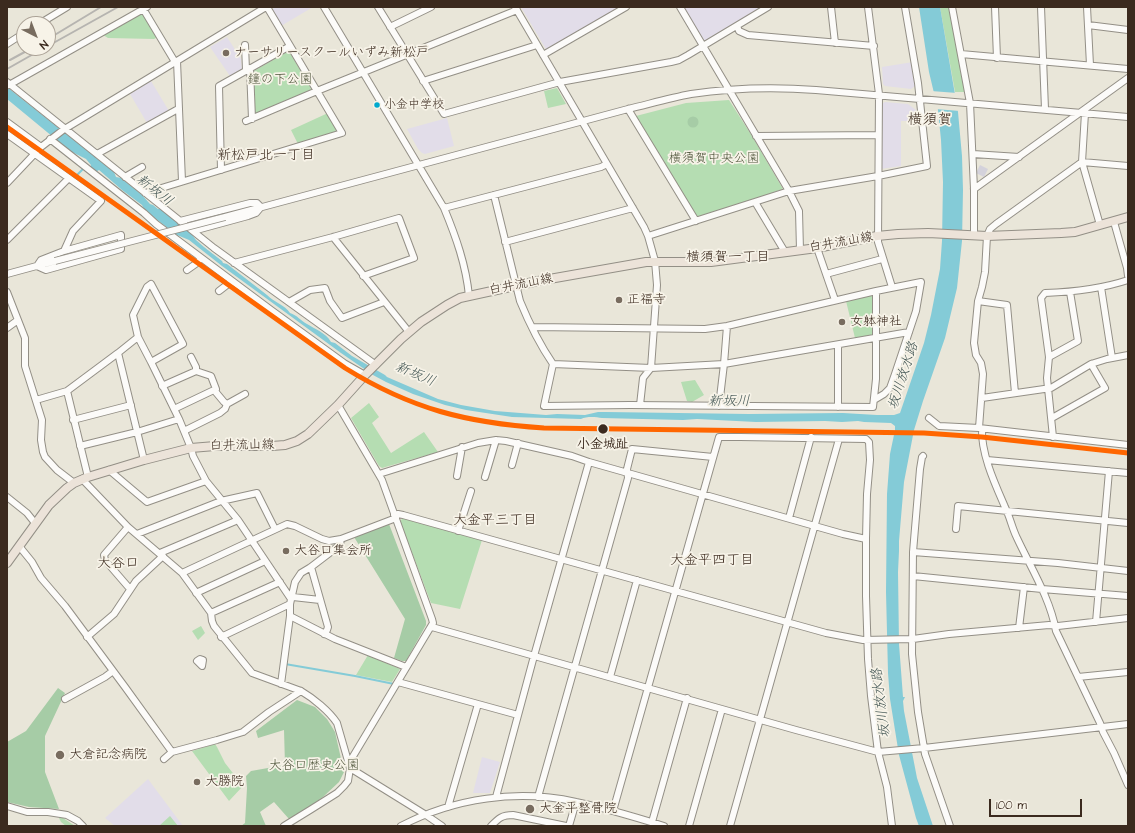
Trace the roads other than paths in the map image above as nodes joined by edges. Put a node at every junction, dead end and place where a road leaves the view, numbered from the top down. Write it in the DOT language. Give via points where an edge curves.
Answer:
graph roads {
  1 [pos="68,7"];
  2 [pos="267,7"];
  3 [pos="324,7"];
  4 [pos="378,7"];
  5 [pos="431,7"];
  6 [pos="626,7"];
  7 [pos="680,7"];
  8 [pos="768,7"];
  9 [pos="831,7"];
  10 [pos="868,7"];
  11 [pos="905,7"];
  12 [pos="952,7"];
  13 [pos="995,7"];
  14 [pos="1041,7"];
  15 [pos="1087,7"];
  16 [pos="144,8"];
  17 [pos="516,8"];
  18 [pos="53,16"];
  19 [pos="1088,25"];
  20 [pos="736,26"];
  21 [pos="390,27"];
  22 [pos="1128,30"];
  23 [pos="16,38"];
  24 [pos="835,43"];
  25 [pos="7,44"];
  26 [pos="245,45"];
  27 [pos="537,45"];
  28 [pos="290,46"];
  29 [pos="703,46"];
  30 [pos="874,46"];
  31 [pos="407,54"];
  32 [pos="961,54"];
  33 [pos="543,55"];
  34 [pos="997,58"];
  35 [pos="176,61"];
  36 [pos="1043,61"];
  37 [pos="1090,65"];
  38 [pos="248,69"];
  39 [pos="1128,69"];
  40 [pos="363,72"];
  41 [pos="1128,78"];
  42 [pos="423,80"];
  43 [pos="560,82"];
  44 [pos="8,84"];
  45 [pos="729,90"];
  46 [pos="317,91"];
  47 [pos="879,94"];
  48 [pos="921,99"];
  49 [pos="968,103"];
  50 [pos="178,109"];
  51 [pos="628,109"];
  52 [pos="1045,109"];
  53 [pos="1083,113"];
  54 [pos="1128,117"];
  55 [pos="7,122"];
  56 [pos="582,122"];
  57 [pos="64,129"];
  58 [pos="7,134"];
  59 [pos="878,135"];
  60 [pos="756,136"];
  61 [pos="51,138"];
  62 [pos="41,147"];
  63 [pos="35,154"];
  64 [pos="97,154"];
  65 [pos="973,154"];
  66 [pos="1020,157"];
  67 [pos="1082,162"];
  68 [pos="607,164"];
  69 [pos="419,165"];
  70 [pos="1128,166"];
  71 [pos="142,167"];
  72 [pos="222,170"];
  73 [pos="878,176"];
  74 [pos="125,177"];
  75 [pos="69,178"];
  76 [pos="182,181"];
  77 [pos="7,183"];
  78 [pos="974,189"];
  79 [pos="789,191"];
  80 [pos="145,192"];
  81 [pos="494,195"];
  82 [pos="754,202"];
  83 [pos="261,207"];
  84 [pos="444,208"];
  85 [pos="633,208"];
  86 [pos="1128,217"];
  87 [pos="180,220"];
  88 [pos="696,221"];
  89 [pos="1114,222"];
  90 [pos="1100,225"];
  91 [pos="193,231"];
  92 [pos="648,236"];
  93 [pos="877,236"];
  94 [pos="973,236"];
  95 [pos="987,236"];
  96 [pos="333,237"];
  97 [pos="7,240"];
  98 [pos="506,242"];
  99 [pos="817,248"];
  100 [pos="800,250"];
  101 [pos="64,251"];
  102 [pos="785,252"];
  103 [pos="201,258"];
  104 [pos="882,259"];
  105 [pos="655,261"];
  106 [pos="234,263"];
  107 [pos="37,266"];
  108 [pos="187,270"];
  109 [pos="7,274"];
  110 [pos="826,274"];
  111 [pos="363,276"];
  112 [pos="1128,276"];
  113 [pos="1128,280"];
  114 [pos="232,281"];
  115 [pos="517,286"];
  116 [pos="892,287"];
  117 [pos="1101,287"];
  118 [pos="219,291"];
  119 [pos="876,291"];
  120 [pos="7,292"];
  121 [pos="1070,292"];
  122 [pos="469,296"];
  123 [pos="835,300"];
  124 [pos="289,302"];
  125 [pos="384,302"];
  126 [pos="978,302"];
  127 [pos="18,320"];
  128 [pos="727,326"];
  129 [pos="532,327"];
  130 [pos="7,328"];
  131 [pos="654,328"];
  132 [pos="409,332"];
  133 [pos="909,332"];
  134 [pos="138,337"];
  135 [pos="876,338"];
  136 [pos="838,345"];
  137 [pos="118,353"];
  138 [pos="1128,355"];
  139 [pos="191,357"];
  140 [pos="1049,357"];
  141 [pos="1112,358"];
  142 [pos="151,362"];
  143 [pos="553,364"];
  144 [pos="724,364"];
  145 [pos="1091,364"];
  146 [pos="375,366"];
  147 [pos="651,368"];
  148 [pos="196,371"];
  149 [pos="366,375"];
  150 [pos="162,386"];
  151 [pos="1048,388"];
  152 [pos="214,390"];
  153 [pos="66,391"];
  154 [pos="1015,393"];
  155 [pos="245,394"];
  156 [pos="982,398"];
  157 [pos="36,400"];
  158 [pos="874,400"];
  159 [pos="227,404"];
  160 [pos="131,405"];
  161 [pos="338,405"];
  162 [pos="640,405"];
  163 [pos="719,406"];
  164 [pos="838,407"];
  165 [pos="174,409"];
  166 [pos="930,418"];
  167 [pos="1052,418"];
  168 [pos="179,419"];
  169 [pos="73,420"];
  170 [pos="981,429"];
  171 [pos="184,431"];
  172 [pos="137,432"];
  173 [pos="811,437"];
  174 [pos="1053,437"];
  175 [pos="840,438"];
  176 [pos="496,440"];
  177 [pos="518,443"];
  178 [pos="1128,445"];
  179 [pos="80,446"];
  180 [pos="462,447"];
  181 [pos="191,448"];
  182 [pos="923,456"];
  183 [pos="713,457"];
  184 [pos="144,460"];
  185 [pos="987,460"];
  186 [pos="589,462"];
  187 [pos="512,465"];
  188 [pos="109,470"];
  189 [pos="1109,472"];
  190 [pos="627,473"];
  191 [pos="1128,473"];
  192 [pos="379,474"];
  193 [pos="457,476"];
  194 [pos="85,478"];
  195 [pos="485,478"];
  196 [pos="206,481"];
  197 [pos="74,483"];
  198 [pos="471,491"];
  199 [pos="702,494"];
  200 [pos="7,497"];
  201 [pos="221,501"];
  202 [pos="1007,512"];
  203 [pos="395,517"];
  204 [pos="789,518"];
  205 [pos="238,520"];
  206 [pos="1105,521"];
  207 [pos="35,523"];
  208 [pos="1128,523"];
  209 [pos="815,526"];
  210 [pos="128,527"];
  211 [pos="275,529"];
  212 [pos="956,529"];
  213 [pos="458,530"];
  214 [pos="137,534"];
  215 [pos="341,539"];
  216 [pos="866,539"];
  217 [pos="252,540"];
  218 [pos="19,546"];
  219 [pos="913,552"];
  220 [pos="162,554"];
  221 [pos="562,559"];
  222 [pos="265,561"];
  223 [pos="1029,561"];
  224 [pos="7,563"];
  225 [pos="311,567"];
  226 [pos="1101,568"];
  227 [pos="601,570"];
  228 [pos="1128,571"];
  229 [pos="182,573"];
  230 [pos="913,576"];
  231 [pos="637,580"];
  232 [pos="280,582"];
  233 [pos="1024,587"];
  234 [pos="130,589"];
  235 [pos="1042,589"];
  236 [pos="676,591"];
  237 [pos="196,593"];
  238 [pos="1098,593"];
  239 [pos="1128,596"];
  240 [pos="291,600"];
  241 [pos="320,600"];
  242 [pos="211,613"];
  243 [pos="290,616"];
  244 [pos="1128,618"];
  245 [pos="788,622"];
  246 [pos="1096,622"];
  247 [pos="1055,626"];
  248 [pos="432,627"];
  249 [pos="1020,628"];
  250 [pos="324,634"];
  251 [pos="87,637"];
  252 [pos="221,637"];
  253 [pos="913,639"];
  254 [pos="867,640"];
  255 [pos="534,656"];
  256 [pos="406,667"];
  257 [pos="574,667"];
  258 [pos="113,671"];
  259 [pos="1128,672"];
  260 [pos="610,677"];
  261 [pos="1078,677"];
  262 [pos="398,682"];
  263 [pos="281,684"];
  264 [pos="648,687"];
  265 [pos="301,691"];
  266 [pos="65,698"];
  267 [pos="687,698"];
  268 [pos="478,704"];
  269 [pos="722,709"];
  270 [pos="518,715"];
  271 [pos="760,719"];
  272 [pos="1128,724"];
  273 [pos="1101,727"];
  274 [pos="924,748"];
  275 [pos="172,752"];
  276 [pos="878,752"];
  277 [pos="164,759"];
  278 [pos="350,765"];
  279 [pos="1128,785"];
  280 [pos="538,797"];
  281 [pos="496,798"];
  282 [pos="576,802"];
  283 [pos="7,806"];
  284 [pos="448,807"];
  285 [pos="613,811"];
  286 [pos="426,815"];
  287 [pos="535,819"];
  288 [pos="652,822"];
  289 [pos="83,826"];
  290 [pos="284,826"];
  291 [pos="401,826"];
  292 [pos="442,826"];
  293 [pos="491,826"];
  294 [pos="534,826"];
  295 [pos="567,826"];
  296 [pos="664,826"];
  297 [pos="689,826"];
  298 [pos="730,826"];
  299 [pos="892,826"];
  300 [pos="950,826"];
  1 -- 18 [label="street"];
  2 -- 28 [label="street"];
  2 -- 35 [label="street"];
  3 -- 40 [label="street"];
  4 -- 21 [label="street"];
  5 -- 21 [label="street"];
  6 -- 33 [label="street"];
  7 -- 29 [label="street"];
  8 -- 20 [label="street"];
  9 -- 24 [label="street"];
  10 -- 30 [label="street"];
  11 -- 48 [label="street"];
  12 -- 32 [label="street"];
  13 -- 34 [label="street"];
  14 -- 36 [label="street"];
  15 -- 19 [label="street"];
  16 -- 35 [label="street"];
  16 -- 44 [label="street"];
  17 -- 27 [label="street"];
  17 -- 31 [label="street"];
  19 -- 22 [label="street"];
  19 -- 37 [label="street"];
  20 -- 24 [label="street" via="739,31 748,35"];
  20 -- 29 [label="street"];
  21 -- 31 [label="street"];
  23 -- 25 [label="street"];
  24 -- 30 [label="street"];
  26 -- 38 [label="street"];
  27 -- 33 [label="street"];
  27 -- 42 [label="street"];
  28 -- 38 [label="street"];
  28 -- 46 [label="street"];
  29 -- 43 [label="street" via="679,60"];
  29 -- 45 [label="street"];
  30 -- 47 [label="street"];
  31 -- 40 [label="street"];
  31 -- 42 [label="street"];
  32 -- 34 [label="street"];
  32 -- 49 [label="street"];
  33 -- 43 [label="street"];
  34 -- 36 [label="street"];
  35 -- 50 [label="street"];
  35 -- 57 [label="street"];
  36 -- 37 [label="street"];
  36 -- 52 [label="street"];
  37 -- 39 [label="street"];
  38 -- 46 [label="street" via="249,120"];
  38 -- 72 [label="street" via="218,86"];
  40 -- 46 [label="street"];
  40 -- 69 [label="street"];
  41 -- 53 [label="street"];
  42 -- 43 [label="street" via="444,114"];
  43 -- 56 [label="street"];
  44 -- 57 [label="street"];
  45 -- 47 [label="street" via="793,88"];
  45 -- 51 [label="street" via="690,94"];
  45 -- 60 [label="street"];
  46 -- 72 [label="street" via="342,133"];
  47 -- 48 [label="street"];
  47 -- 59 [label="street"];
  48 -- 49 [label="street"];
  48 -- 73 [label="street" via="927,166"];
  49 -- 52 [label="street"];
  49 -- 65 [label="street"];
  50 -- 64 [label="street"];
  50 -- 76 [label="street"];
  51 -- 56 [label="street"];
  51 -- 88 [label="street"];
  52 -- 53 [label="street"];
  53 -- 54 [label="street"];
  53 -- 66 [label="street"];
  53 -- 67 [label="street"];
  55 -- 62 [label="street"];
  56 -- 68 [label="street"];
  56 -- 69 [label="street"];
  57 -- 61 [label="street"];
  57 -- 64 [label="street"];
  58 -- 63 [label="street"];
  59 -- 60 [label="street"];
  59 -- 73 [label="street"];
  60 -- 79 [label="street"];
  61 -- 62 [label="street"];
  61 -- 103 [label="street"];
  62 -- 63 [label="street"];
  63 -- 75 [label="street"];
  63 -- 77 [label="street"];
  64 -- 74 [label="street"];
  65 -- 66 [label="street"];
  65 -- 78 [label="street"];
  66 -- 78 [label="street"];
  67 -- 70 [label="street"];
  67 -- 90 [label="street"];
  67 -- 95 [label="street" via="996,224"];
  68 -- 81 [label="street"];
  68 -- 85 [label="street"];
  69 -- 83 [label="street"];
  69 -- 84 [label="street"];
  71 -- 74 [label="street"];
  72 -- 76 [label="street"];
  73 -- 79 [label="street"];
  73 -- 93 [label="street"];
  74 -- 80 [label="street"];
  75 -- 97 [label="street"];
  75 -- 101 [label="street" via="101,201 73,231"];
  76 -- 80 [label="street"];
  78 -- 94 [label="street"];
  79 -- 82 [label="street"];
  79 -- 100 [label="street" via="799,211"];
  80 -- 87 [label="street"];
  81 -- 84 [label="street"];
  81 -- 98 [label="street"];
  82 -- 88 [label="street"];
  82 -- 102 [label="street"];
  83 -- 87 [label="street" via="257,203 250,203"];
  83 -- 91 [label="street" via="256,213 248,216"];
  83 -- 107 [label="street, bridge"];
  84 -- 122 [label="street" via="464,264"];
  85 -- 92 [label="street"];
  85 -- 98 [label="street"];
  86 -- 89 [label="main road, 白井流山線"];
  87 -- 91 [label="street"];
  88 -- 92 [label="street"];
  89 -- 90 [label="main road, 白井流山線"];
  89 -- 112 [label="street"];
  90 -- 95 [label="main road, 白井流山線" via="1075,232"];
  91 -- 106 [label="street"];
  92 -- 105 [label="street"];
  93 -- 94 [label="main road, 白井流山線" via="928,233"];
  93 -- 99 [label="main road, 白井流山線"];
  93 -- 104 [label="street"];
  94 -- 95 [label="main road, 白井流山線"];
  95 -- 126 [label="street" via="985,272"];
  96 -- 106 [label="street"];
  96 -- 111 [label="street"];
  96 -- 111 [label="street" via="399,218 414,258"];
  98 -- 115 [label="street"];
  99 -- 100 [label="main road, 白井流山線"];
  99 -- 110 [label="street"];
  100 -- 102 [label="main road, 白井流山線"];
  101 -- 107 [label="street" via="42,260"];
  101 -- 107 [label="street" via="121,235 121,249 46,270"];
  102 -- 105 [label="main road, 白井流山線" via="711,262"];
  103 -- 108 [label="street"];
  103 -- 114 [label="street"];
  104 -- 110 [label="street"];
  104 -- 116 [label="street"];
  105 -- 115 [label="main road, 白井流山線"];
  105 -- 131 [label="street" via="657,286"];
  106 -- 124 [label="street"];
  107 -- 109 [label="street"];
  110 -- 123 [label="street"];
  111 -- 125 [label="street"];
  113 -- 117 [label="street"];
  114 -- 118 [label="street"];
  114 -- 149 [label="street" via="344,363"];
  115 -- 122 [label="main road, 白井流山線"];
  115 -- 129 [label="street" via="520,301"];
  116 -- 119 [label="street"];
  116 -- 133 [label="street" via="921,282"];
  117 -- 121 [label="street"];
  117 -- 141 [label="street"];
  119 -- 123 [label="street"];
  119 -- 135 [label="street"];
  120 -- 127 [label="street"];
  121 -- 140 [label="street" via="1078,341"];
  121 -- 140 [label="street" via="1045,293 1041,298"];
  122 -- 132 [label="main road, 白井流山線" via="447,305"];
  123 -- 128 [label="street"];
  124 -- 125 [label="street" via="310,290 325,288 330,301 342,318"];
  124 -- 146 [label="street"];
  125 -- 132 [label="street"];
  126 -- 154 [label="street" via="1007,305"];
  126 -- 156 [label="street" via="974,343 983,374"];
  127 -- 130 [label="street"];
  127 -- 157 [label="street" via="25,338 25,366"];
  128 -- 131 [label="street" via="705,329"];
  128 -- 144 [label="street"];
  129 -- 131 [label="street"];
  129 -- 143 [label="street"];
  131 -- 147 [label="street"];
  132 -- 146 [label="main road, 白井流山線"];
  133 -- 135 [label="street"];
  133 -- 158 [label="street" via="890,388"];
  134 -- 137 [label="street"];
  134 -- 142 [label="street"];
  134 -- 142 [label="street" via="133,315 151,284 183,344"];
  135 -- 136 [label="street"];
  135 -- 158 [label="street"];
  136 -- 144 [label="street"];
  136 -- 164 [label="street"];
  137 -- 153 [label="street"];
  137 -- 160 [label="street"];
  138 -- 141 [label="street"];
  139 -- 148 [label="street"];
  140 -- 151 [label="street"];
  141 -- 145 [label="street"];
  142 -- 150 [label="street"];
  143 -- 147 [label="street"];
  143 -- 162 [label="street" via="544,406"];
  144 -- 147 [label="street"];
  144 -- 163 [label="street"];
  145 -- 151 [label="street"];
  145 -- 167 [label="street" via="1105,388"];
  146 -- 149 [label="main road, 白井流山線"];
  147 -- 162 [label="street" via="643,378"];
  148 -- 150 [label="street"];
  148 -- 152 [label="street" via="212,376 216,389"];
  149 -- 161 [label="main road, 白井流山線"];
  150 -- 165 [label="street"];
  151 -- 154 [label="street"];
  151 -- 167 [label="street"];
  152 -- 159 [label="street"];
  152 -- 165 [label="street"];
  153 -- 157 [label="street"];
  153 -- 169 [label="street"];
  154 -- 156 [label="street"];
  155 -- 159 [label="street"];
  156 -- 170 [label="street"];
  157 -- 197 [label="street" via="42,420 41,440 46,457 57,470"];
  158 -- 164 [label="street" via="873,407"];
  159 -- 171 [label="street" via="220,413"];
  160 -- 169 [label="street"];
  160 -- 172 [label="street"];
  161 -- 181 [label="main road, 白井流山線" via="308,434 285,445"];
  161 -- 192 [label="street"];
  162 -- 163 [label="street"];
  163 -- 164 [label="street"];
  165 -- 168 [label="street"];
  166 -- 170 [label="street" via="939,426"];
  167 -- 174 [label="street"];
  168 -- 171 [label="street"];
  168 -- 172 [label="street"];
  169 -- 179 [label="street"];
  170 -- 174 [label="street"];
  170 -- 185 [label="street"];
  171 -- 181 [label="street"];
  172 -- 179 [label="street"];
  172 -- 184 [label="street"];
  173 -- 175 [label="street"];
  173 -- 183 [label="street" via="719,437"];
  173 -- 204 [label="street"];
  174 -- 178 [label="street"];
  175 -- 209 [label="street"];
  175 -- 216 [label="street" via="866,439 869,442"];
  176 -- 177 [label="street"];
  176 -- 180 [label="street"];
  176 -- 195 [label="street"];
  177 -- 186 [label="street"];
  177 -- 187 [label="street"];
  179 -- 194 [label="street"];
  180 -- 192 [label="street"];
  180 -- 193 [label="street"];
  181 -- 184 [label="main road, 白井流山線"];
  181 -- 196 [label="street"];
  182 -- 219 [label="street"];
  183 -- 190 [label="street" via="632,449"];
  183 -- 199 [label="street"];
  184 -- 188 [label="main road, 白井流山線"];
  185 -- 189 [label="street"];
  185 -- 202 [label="street"];
  186 -- 190 [label="street"];
  186 -- 221 [label="street"];
  188 -- 194 [label="main road, 白井流山線"];
  188 -- 196 [label="street" via="147,502"];
  189 -- 191 [label="street"];
  189 -- 206 [label="street"];
  190 -- 199 [label="street"];
  190 -- 227 [label="street" via="628,478"];
  192 -- 203 [label="street"];
  194 -- 197 [label="main road, 白井流山線"];
  194 -- 210 [label="street"];
  196 -- 201 [label="street"];
  197 -- 207 [label="main road, 白井流山線" via="56,498"];
  198 -- 213 [label="street"];
  199 -- 204 [label="street"];
  199 -- 236 [label="street"];
  200 -- 207 [label="street"];
  201 -- 205 [label="street"];
  201 -- 211 [label="street" via="257,493"];
  201 -- 214 [label="street"];
  202 -- 206 [label="street"];
  202 -- 212 [label="street" via="958,506"];
  202 -- 223 [label="street"];
  203 -- 213 [label="street" via="398,514 403,515"];
  203 -- 215 [label="street"];
  203 -- 248 [label="street" via="432,619"];
  204 -- 209 [label="street"];
  205 -- 217 [label="street"];
  205 -- 220 [label="street"];
  206 -- 208 [label="street"];
  206 -- 226 [label="street"];
  207 -- 218 [label="main road, 白井流山線"];
  209 -- 216 [label="street"];
  209 -- 245 [label="street"];
  210 -- 214 [label="street"];
  210 -- 234 [label="street" via="104,555"];
  211 -- 215 [label="street" via="287,524 322,539"];
  211 -- 217 [label="street"];
  213 -- 221 [label="street"];
  214 -- 220 [label="street"];
  215 -- 225 [label="street" via="340,545"];
  216 -- 254 [label="street"];
  217 -- 222 [label="street"];
  217 -- 229 [label="street"];
  218 -- 224 [label="main road, 白井流山線"];
  218 -- 251 [label="street"];
  219 -- 223 [label="street"];
  219 -- 230 [label="street"];
  220 -- 229 [label="street"];
  220 -- 234 [label="street"];
  221 -- 227 [label="street"];
  221 -- 255 [label="street"];
  222 -- 232 [label="street"];
  222 -- 237 [label="street"];
  223 -- 226 [label="street"];
  223 -- 235 [label="street"];
  225 -- 240 [label="street" via="301,573 295,582"];
  225 -- 241 [label="street"];
  226 -- 228 [label="street"];
  226 -- 238 [label="street"];
  227 -- 231 [label="street"];
  227 -- 257 [label="street"];
  229 -- 237 [label="street"];
  230 -- 233 [label="street"];
  230 -- 253 [label="street"];
  231 -- 236 [label="street"];
  231 -- 260 [label="street"];
  232 -- 240 [label="street"];
  232 -- 242 [label="street"];
  233 -- 235 [label="street"];
  233 -- 249 [label="street"];
  234 -- 251 [label="street" via="114,614"];
  235 -- 238 [label="street"];
  235 -- 247 [label="street"];
  236 -- 245 [label="street"];
  236 -- 264 [label="street"];
  237 -- 242 [label="street"];
  238 -- 239 [label="street"];
  238 -- 246 [label="street"];
  240 -- 241 [label="street"];
  240 -- 243 [label="street"];
  240 -- 252 [label="street"];
  241 -- 250 [label="street" via="328,627"];
  242 -- 252 [label="street" via="214,626"];
  243 -- 250 [label="street"];
  243 -- 263 [label="street"];
  244 -- 246 [label="street"];
  245 -- 254 [label="street" via="826,633"];
  245 -- 271 [label="street"];
  246 -- 247 [label="street"];
  247 -- 249 [label="street"];
  247 -- 261 [label="street"];
  248 -- 255 [label="street"];
  248 -- 256 [label="street"];
  249 -- 253 [label="street"];
  250 -- 256 [label="street"];
  251 -- 258 [label="street"];
  252 -- 263 [label="street" via="252,673"];
  253 -- 254 [label="street"];
  253 -- 274 [label="street" via="912,654"];
  254 -- 276 [label="street"];
  255 -- 257 [label="street"];
  255 -- 270 [label="street"];
  256 -- 262 [label="street"];
  257 -- 260 [label="street"];
  257 -- 280 [label="street"];
  258 -- 266 [label="street"];
  258 -- 275 [label="street"];
  259 -- 261 [label="street"];
  260 -- 264 [label="street"];
  261 -- 273 [label="street"];
  262 -- 268 [label="street"];
  262 -- 278 [label="street"];
  263 -- 265 [label="street"];
  264 -- 267 [label="street"];
  264 -- 285 [label="street"];
  265 -- 275 [label="street" via="243,732"];
  265 -- 278 [label="street" via="334,718"];
  267 -- 269 [label="street"];
  267 -- 288 [label="street"];
  268 -- 270 [label="street"];
  268 -- 284 [label="street"];
  269 -- 271 [label="street"];
  269 -- 297 [label="street"];
  270 -- 281 [label="street"];
  271 -- 276 [label="street"];
  271 -- 298 [label="street"];
  272 -- 273 [label="street"];
  273 -- 274 [label="street"];
  273 -- 279 [label="street"];
  274 -- 276 [label="street"];
  274 -- 300 [label="street"];
  275 -- 277 [label="street"];
  276 -- 299 [label="street" via="887,786"];
  278 -- 286 [label="street"];
  278 -- 290 [label="street" via="348,781 344,786"];
  280 -- 281 [label="street"];
  280 -- 282 [label="street"];
  281 -- 284 [label="street"];
  282 -- 285 [label="street"];
  282 -- 295 [label="street"];
  283 -- 289 [label="street" via="27,812 67,815"];
  284 -- 286 [label="street"];
  285 -- 288 [label="street"];
  286 -- 291 [label="street"];
  286 -- 292 [label="street"];
  287 -- 293 [label="street" via="506,815"];
  287 -- 294 [label="street"];
  287 -- 295 [label="street"];
  288 -- 296 [label="street"];
}
